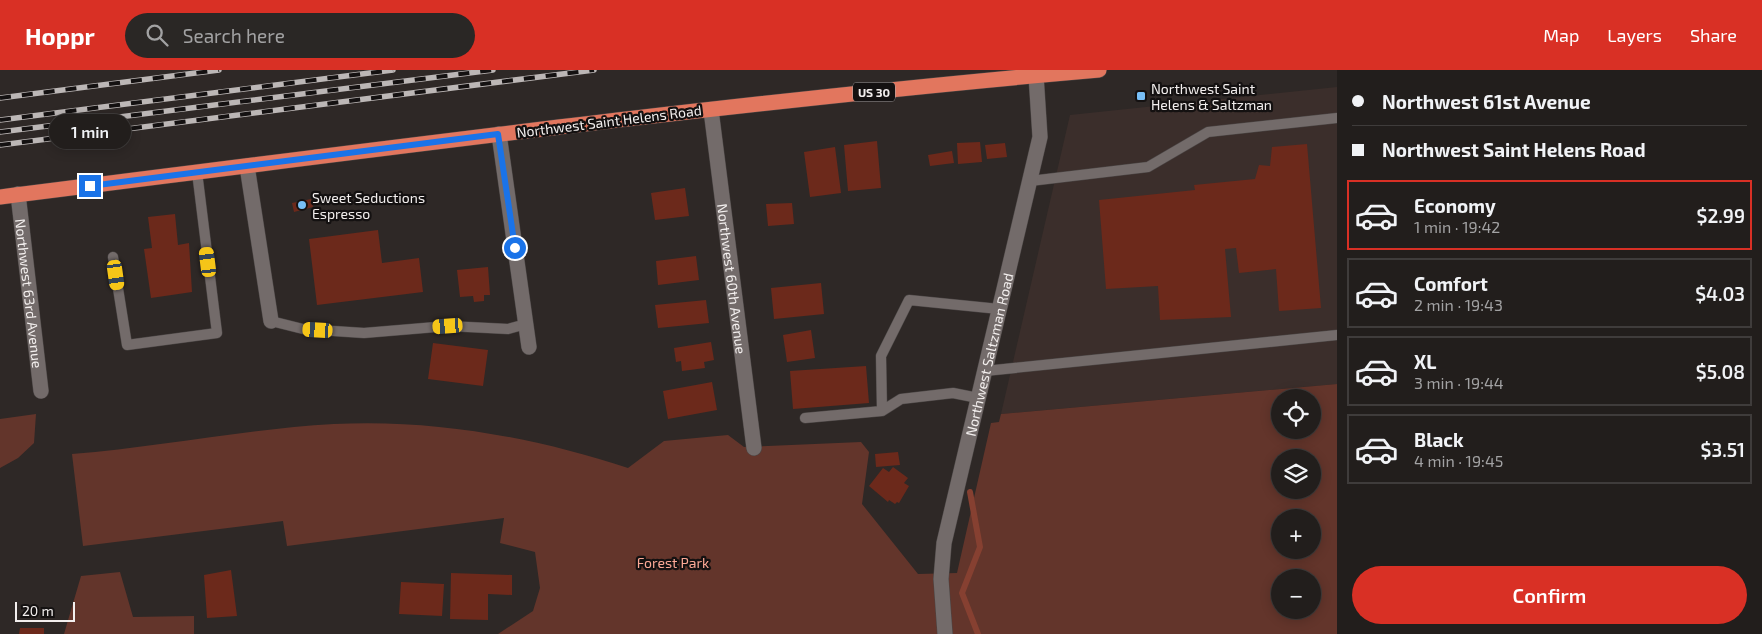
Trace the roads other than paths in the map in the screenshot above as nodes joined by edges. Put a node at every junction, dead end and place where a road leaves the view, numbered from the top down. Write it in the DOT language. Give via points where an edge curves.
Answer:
graph roads {
  1 [pos="1100,70"];
  2 [pos="1036,76"];
  3 [pos="711,110"];
  4 [pos="1337,118"];
  5 [pos="498,134"];
  6 [pos="247,166"];
  7 [pos="197,172"];
  8 [pos="1030,181"];
  9 [pos="18,194"];
  10 [pos="0,197"];
  11 [pos="113,257"];
  12 [pos="999,310"];
  13 [pos="271,322"];
  14 [pos="526,324"];
  15 [pos="1337,335"];
  16 [pos="529,347"];
  17 [pos="985,372"];
  18 [pos="41,391"];
  19 [pos="978,398"];
  20 [pos="882,411"];
  21 [pos="805,418"];
  22 [pos="754,448"];
  23 [pos="945,634"];
  1 -- 2 [label="highway, Northwest Saint Helens Road / US 30"];
  2 -- 3 [label="highway, Northwest Saint Helens Road / US 30"];
  2 -- 8 [label="street, Northwest Saltzman Road" via="1040,137"];
  3 -- 5 [label="highway, Northwest Saint Helens Road / US 30"];
  3 -- 22 [label="street, Northwest 60th Avenue"];
  4 -- 8 [label="lane" via="1208,132 1148,167"];
  5 -- 6 [label="highway, Northwest Saint Helens Road / US 30"];
  5 -- 14 [label="street"];
  6 -- 7 [label="highway, Northwest Saint Helens Road / US 30"];
  6 -- 13 [label="street"];
  7 -- 9 [label="highway, Northwest Saint Helens Road / US 30"];
  7 -- 11 [label="lane" via="217,333 127,345"];
  8 -- 12 [label="street, Northwest Saltzman Road"];
  9 -- 10 [label="highway, Northwest Saint Helens Road / US 30"];
  9 -- 18 [label="street, Northwest 63rd Avenue"];
  12 -- 17 [label="street, Northwest Saltzman Road"];
  12 -- 20 [label="lane" via="909,300 880,356"];
  13 -- 14 [label="lane" via="303,330 364,333 448,326 508,329"];
  14 -- 16 [label="street"];
  15 -- 17 [label="lane"];
  17 -- 19 [label="street, Northwest Saltzman Road"];
  19 -- 20 [label="lane" via="953,393 901,399"];
  19 -- 23 [label="street, Northwest Saltzman Road" via="944,543 941,579"];
  20 -- 21 [label="lane"];
}
